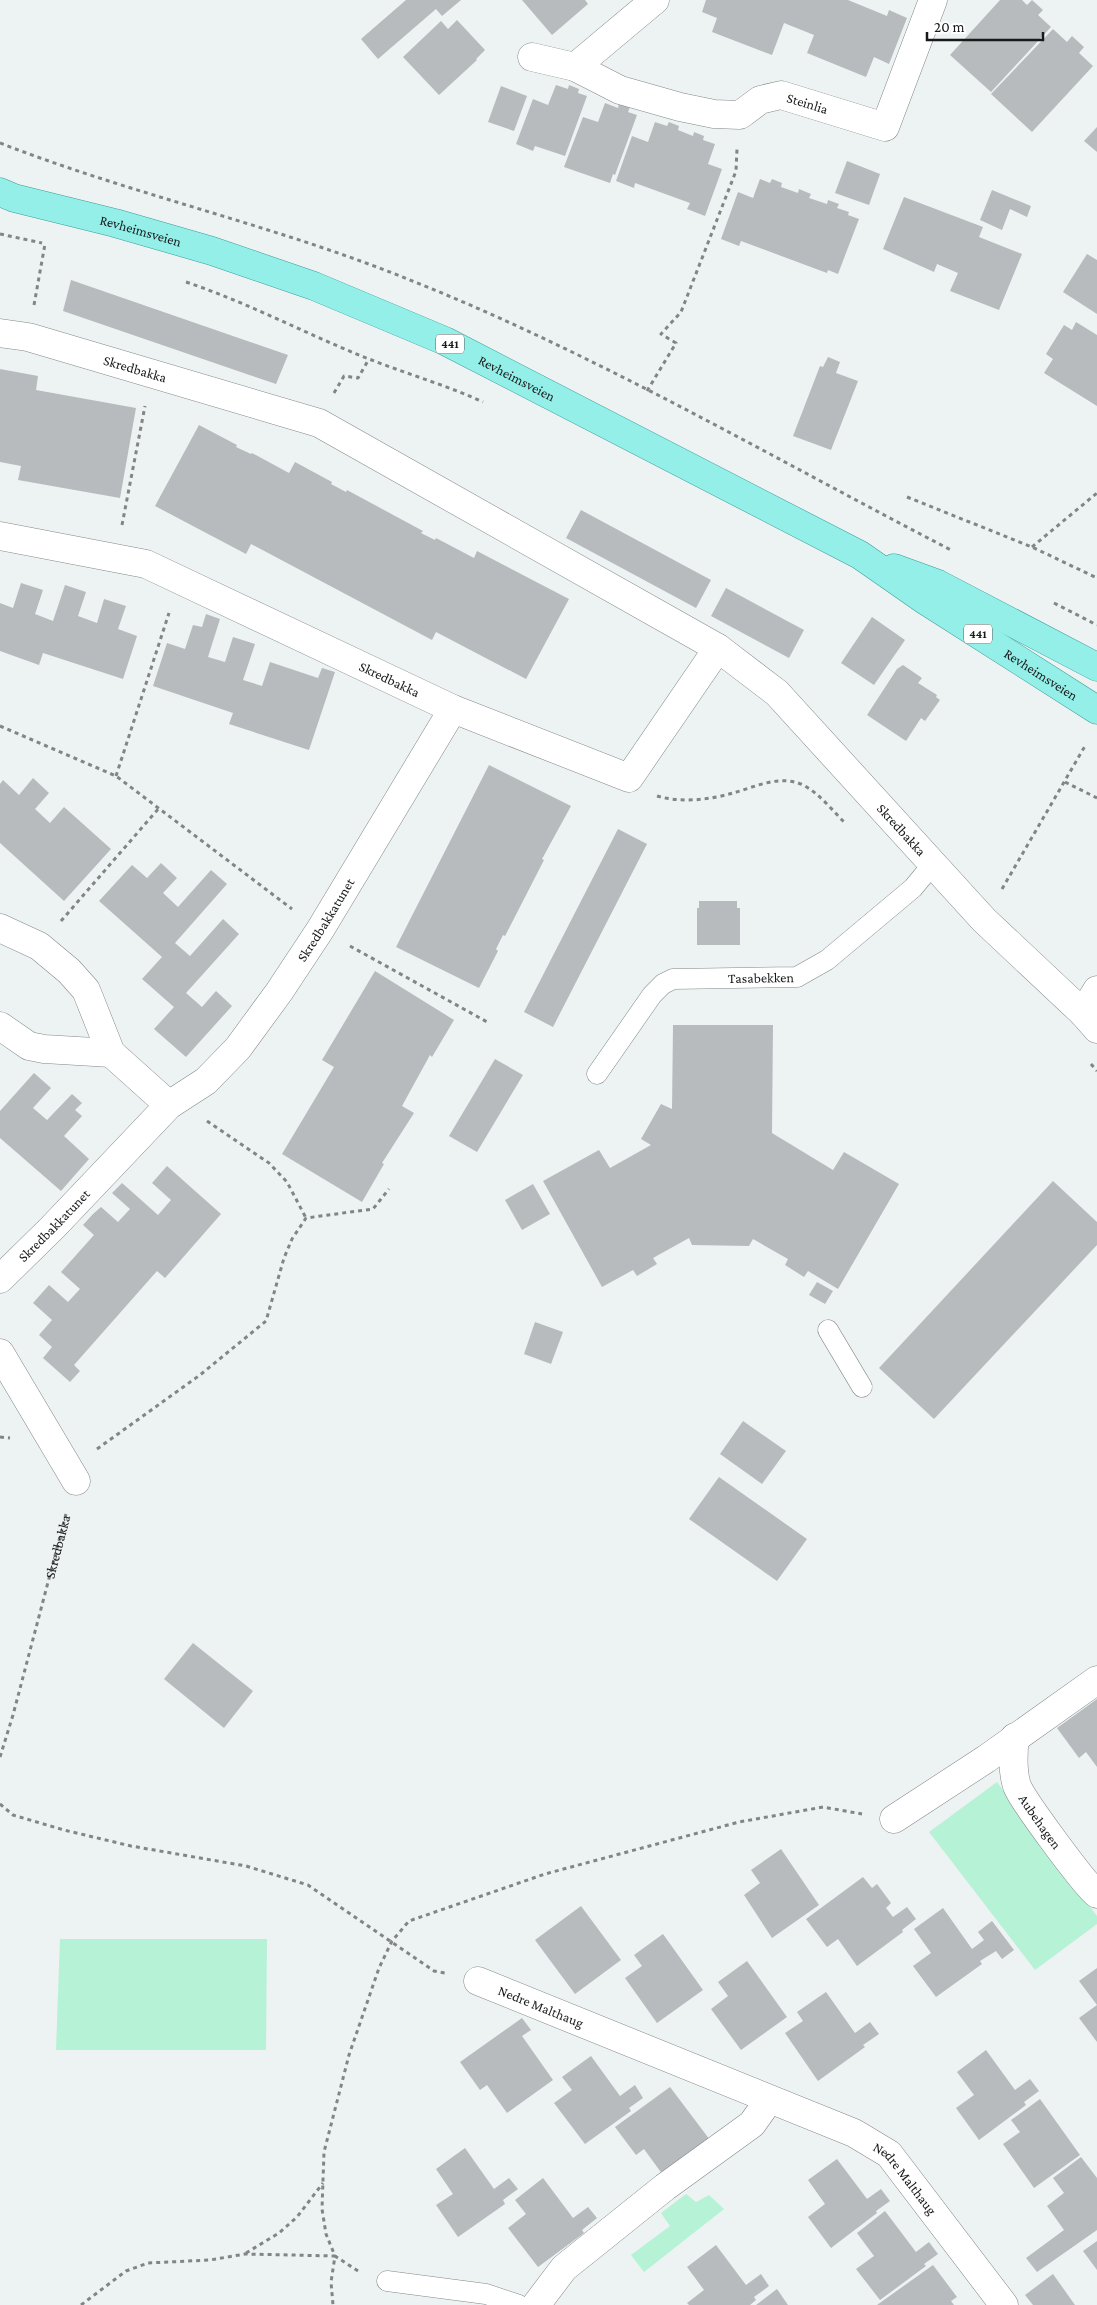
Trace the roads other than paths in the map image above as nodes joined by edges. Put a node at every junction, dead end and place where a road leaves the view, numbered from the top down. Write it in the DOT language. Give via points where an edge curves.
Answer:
graph roads {
  1 [pos="655,0"];
  2 [pos="933,0"];
  3 [pos="532,57"];
  4 [pos="575,67"];
  5 [pos="5,195"];
  6 [pos="0,333"];
  7 [pos="0,536"];
  8 [pos="860,555"];
  9 [pos="718,648"];
  10 [pos="1097,667"];
  11 [pos="453,709"];
  12 [pos="1097,710"];
  13 [pos="932,865"];
  14 [pos="0,928"];
  15 [pos="1097,990"];
  16 [pos="1090,1021"];
  17 [pos="0,1026"];
  18 [pos="112,1053"];
  19 [pos="597,1074"];
  20 [pos="169,1105"];
  21 [pos="0,1279"];
  22 [pos="828,1330"];
  23 [pos="0,1353"];
  24 [pos="862,1387"];
  25 [pos="76,1480"];
  26 [pos="1097,1680"];
  27 [pos="1015,1737"];
  28 [pos="894,1819"];
  29 [pos="1097,1894"];
  30 [pos="478,1981"];
  31 [pos="769,2100"];
  32 [pos="386,2281"];
  33 [pos="519,2305"];
  34 [pos="536,2305"];
  35 [pos="1004,2305"];
  1 -- 4 [label="street"];
  2 -- 4 [label="street, Steinlia" via="885,128 781,95 760,100 740,115 714,114 620,90"];
  3 -- 4 [label="street"];
  5 -- 8 [label="main road, Revheimsveien / 441" via="212,251 391,317 512,374"];
  6 -- 9 [label="street, Skredbakka" via="28,337 319,423"];
  7 -- 11 [label="street, Skredbakka" via="146,564"];
  8 -- 10 [label="main road, Revheimsveien / 441" via="938,584"];
  8 -- 12 [label="main road, Revheimsveien / 441"];
  9 -- 11 [label="street, Skredbakka" via="629,778"];
  9 -- 13 [label="street, Skredbakka" via="777,693"];
  11 -- 20 [label="street, Skredbakkatunet" via="279,992 238,1048 206,1081"];
  13 -- 16 [label="street, Skredbakka" via="984,920"];
  13 -- 19 [label="lane, Tasabekken" via="912,888 827,960 797,977 692,978 673,979 663,984"];
  14 -- 18 [label="street" via="39,946 69,971 86,990"];
  15 -- 16 [label="street"];
  17 -- 18 [label="street" via="29,1046"];
  18 -- 20 [label="street"];
  20 -- 21 [label="street, Skredbakkatunet"];
  22 -- 24 [label="lane"];
  23 -- 25 [label="street"];
  26 -- 27 [label="street"];
  27 -- 28 [label="street"];
  27 -- 29 [label="street, Aubehagen" via="1013,1762 1018,1787 1056,1843"];
  30 -- 31 [label="street, Nedre Malthaug"];
  31 -- 34 [label="street" via="752,2124 665,2187 564,2268"];
  31 -- 35 [label="street, Nedre Malthaug" via="854,2133 889,2154"];
  32 -- 33 [label="lane" via="486,2294"];
}
